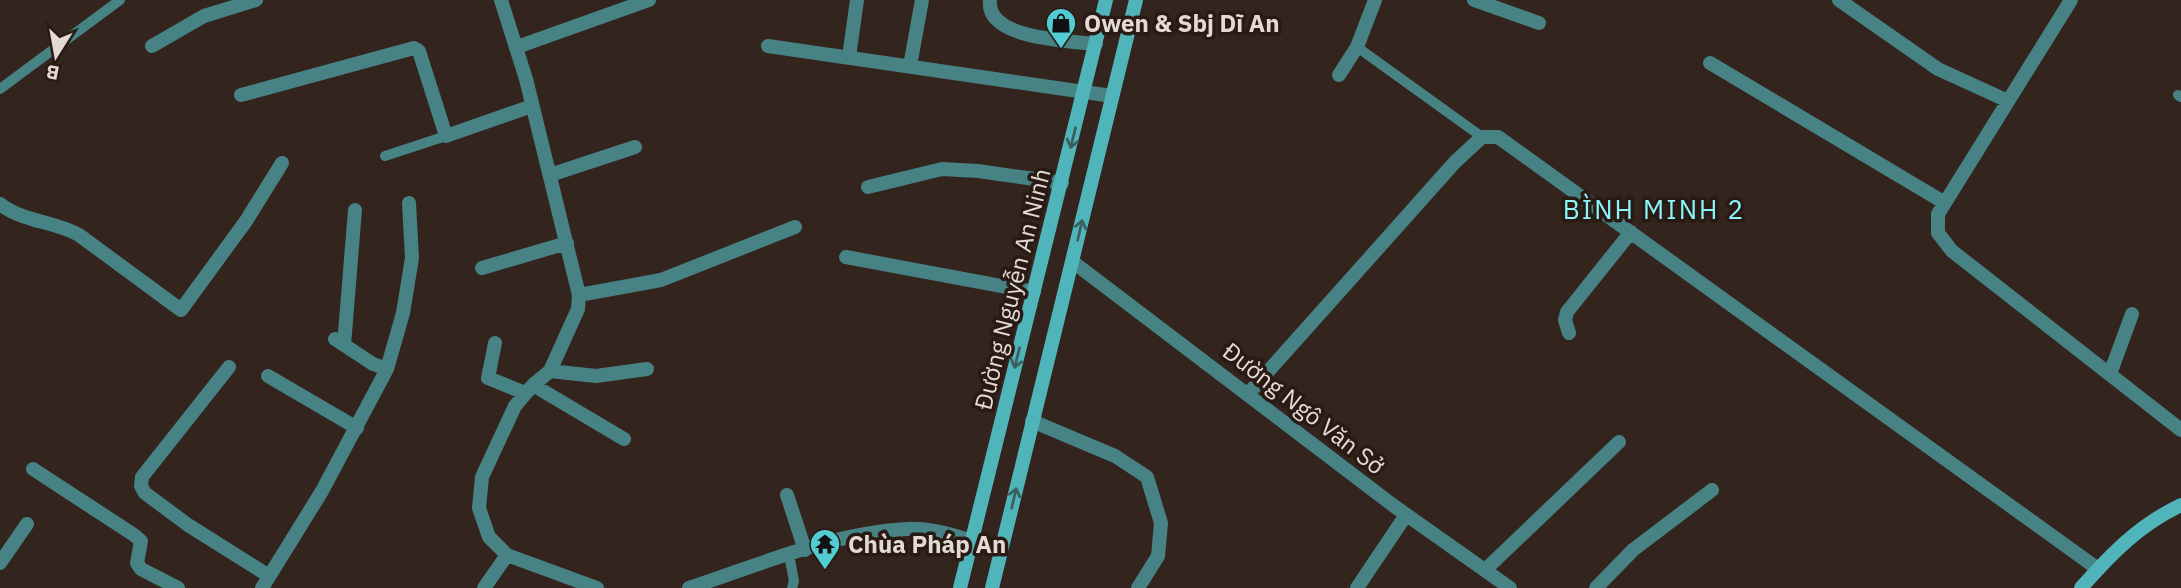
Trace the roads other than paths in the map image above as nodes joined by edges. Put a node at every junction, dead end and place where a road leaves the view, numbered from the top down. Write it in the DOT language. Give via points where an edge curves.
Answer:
graph roads {
  1 [pos="120,0"];
  2 [pos="256,0"];
  3 [pos="501,0"];
  4 [pos="649,0"];
  5 [pos="857,0"];
  6 [pos="922,0"];
  7 [pos="990,0"];
  8 [pos="1106,0"];
  9 [pos="1136,0"];
  10 [pos="1375,0"];
  11 [pos="1474,0"];
  12 [pos="1839,0"];
  13 [pos="2071,0"];
  14 [pos="1539,23"];
  15 [pos="1096,44"];
  16 [pos="152,46"];
  17 [pos="768,46"];
  18 [pos="517,47"];
  19 [pos="1357,47"];
  20 [pos="849,57"];
  21 [pos="1710,63"];
  22 [pos="909,66"];
  23 [pos="1339,75"];
  24 [pos="0,89"];
  25 [pos="1085,91"];
  26 [pos="241,95"];
  27 [pos="1112,96"];
  28 [pos="2008,101"];
  29 [pos="532,106"];
  30 [pos="446,136"];
  31 [pos="1482,137"];
  32 [pos="635,147"];
  33 [pos="385,156"];
  34 [pos="282,163"];
  35 [pos="550,176"];
  36 [pos="1062,183"];
  37 [pos="868,187"];
  38 [pos="409,203"];
  39 [pos="1945,203"];
  40 [pos="0,204"];
  41 [pos="355,209"];
  42 [pos="795,227"];
  43 [pos="1632,232"];
  44 [pos="567,243"];
  45 [pos="846,257"];
  46 [pos="1073,262"];
  47 [pos="482,268"];
  48 [pos="1034,292"];
  49 [pos="579,295"];
  50 [pos="2132,314"];
  51 [pos="1569,334"];
  52 [pos="495,343"];
  53 [pos="229,367"];
  54 [pos="387,369"];
  55 [pos="647,369"];
  56 [pos="550,371"];
  57 [pos="2110,374"];
  58 [pos="268,376"];
  59 [pos="529,389"];
  60 [pos="1248,394"];
  61 [pos="1032,421"];
  62 [pos="357,428"];
  63 [pos="2181,430"];
  64 [pos="624,439"];
  65 [pos="1619,442"];
  66 [pos="33,469"];
  67 [pos="1712,490"];
  68 [pos="787,495"];
  69 [pos="2181,505"];
  70 [pos="1406,515"];
  71 [pos="27,524"];
  72 [pos="972,541"];
  73 [pos="805,550"];
  74 [pos="1001,550"];
  75 [pos="508,555"];
  76 [pos="789,555"];
  77 [pos="0,563"];
  78 [pos="2098,569"];
  79 [pos="1485,570"];
  80 [pos="266,582"];
  81 [pos="178,588"];
  82 [pos="484,588"];
  83 [pos="597,588"];
  84 [pos="689,588"];
  85 [pos="792,588"];
  86 [pos="960,588"];
  87 [pos="992,588"];
  88 [pos="1138,588"];
  89 [pos="1357,588"];
  90 [pos="1510,588"];
  91 [pos="1596,588"];
  92 [pos="2081,588"];
  1 -- 24 [label="lane"];
  2 -- 16 [label="street" via="204,16"];
  3 -- 18 [label="street"];
  4 -- 18 [label="street"];
  5 -- 20 [label="street"];
  6 -- 22 [label="street"];
  7 -- 15 [label="street" via="991,13 1009,29"];
  8 -- 15 [label="main road, Đường Nguyễn An Ninh"];
  9 -- 27 [label="main road, Đường Nguyễn An Ninh"];
  10 -- 19 [label="street"];
  11 -- 14 [label="street"];
  12 -- 28 [label="street" via="1938,69"];
  13 -- 28 [label="street"];
  15 -- 25 [label="main road, Đường Nguyễn An Ninh"];
  17 -- 20 [label="street"];
  18 -- 29 [label="street"];
  19 -- 23 [label="street"];
  19 -- 31 [label="lane"];
  20 -- 22 [label="street"];
  21 -- 39 [label="street"];
  22 -- 25 [label="street"];
  25 -- 27 [label="street"];
  25 -- 36 [label="main road, Đường Nguyễn An Ninh, one-way"];
  26 -- 30 [label="street" via="414,48 419,51"];
  46 -- 27 [label="main road, Đường Nguyễn An Ninh, one-way"];
  28 -- 39 [label="street"];
  29 -- 30 [label="street"];
  29 -- 35 [label="street"];
  30 -- 33 [label="lane"];
  31 -- 43 [label="street" via="1498,137"];
  31 -- 60 [label="street"];
  32 -- 35 [label="street"];
  34 -- 40 [label="street" via="181,310 79,235"];
  35 -- 44 [label="street"];
  36 -- 37 [label="street" via="942,169"];
  36 -- 48 [label="main road, Đường Nguyễn An Ninh"];
  38 -- 54 [label="street" via="412,258 404,313"];
  39 -- 57 [label="street" via="1938,214 1938,233 1952,251"];
  41 -- 54 [label="street" via="340,342"];
  42 -- 49 [label="street" via="661,280"];
  43 -- 51 [label="street" via="1565,315"];
  43 -- 78 [label="street"];
  44 -- 47 [label="street"];
  44 -- 49 [label="street"];
  45 -- 48 [label="street"];
  46 -- 60 [label="street, Đường Ngô Văn Sở"];
  46 -- 61 [label="main road, Đường Nguyễn An Ninh"];
  48 -- 72 [label="main road, Đường Nguyễn An Ninh, one-way"];
  49 -- 56 [label="street" via="578,309"];
  50 -- 57 [label="street"];
  52 -- 59 [label="street" via="488,378"];
  53 -- 80 [label="street" via="142,477 141,486"];
  54 -- 62 [label="street"];
  55 -- 56 [label="street" via="596,376"];
  56 -- 59 [label="street"];
  57 -- 63 [label="street"];
  58 -- 62 [label="street"];
  59 -- 64 [label="street"];
  59 -- 75 [label="street" via="515,406 482,477 479,508 489,537"];
  60 -- 70 [label="street, Đường Ngô Văn Sở"];
  74 -- 61 [label="main road, Đường Nguyễn An Ninh, one-way"];
  61 -- 88 [label="street" via="1115,456 1147,477 1161,523 1158,556"];
  62 -- 80 [label="street"];
  65 -- 79 [label="street"];
  66 -- 81 [label="street" via="134,535 141,541 137,563 141,569"];
  67 -- 91 [label="street" via="1633,550"];
  68 -- 73 [label="street"];
  69 -- 78 [label="main road" via="2155,517"];
  70 -- 79 [label="street, Đường Ngô Văn Sở"];
  70 -- 89 [label="street"];
  71 -- 77 [label="street"];
  72 -- 73 [label="street" via="909,529 838,539"];
  72 -- 74 [label="street"];
  72 -- 86 [label="main road, Đường Nguyễn An Ninh"];
  73 -- 76 [label="street"];
  74 -- 87 [label="main road, Đường Nguyễn An Ninh"];
  75 -- 82 [label="street"];
  75 -- 83 [label="street"];
  76 -- 84 [label="street"];
  76 -- 85 [label="lane"];
  78 -- 92 [label="main road"];
  79 -- 90 [label="street, Đường Ngô Văn Sở"];
}
